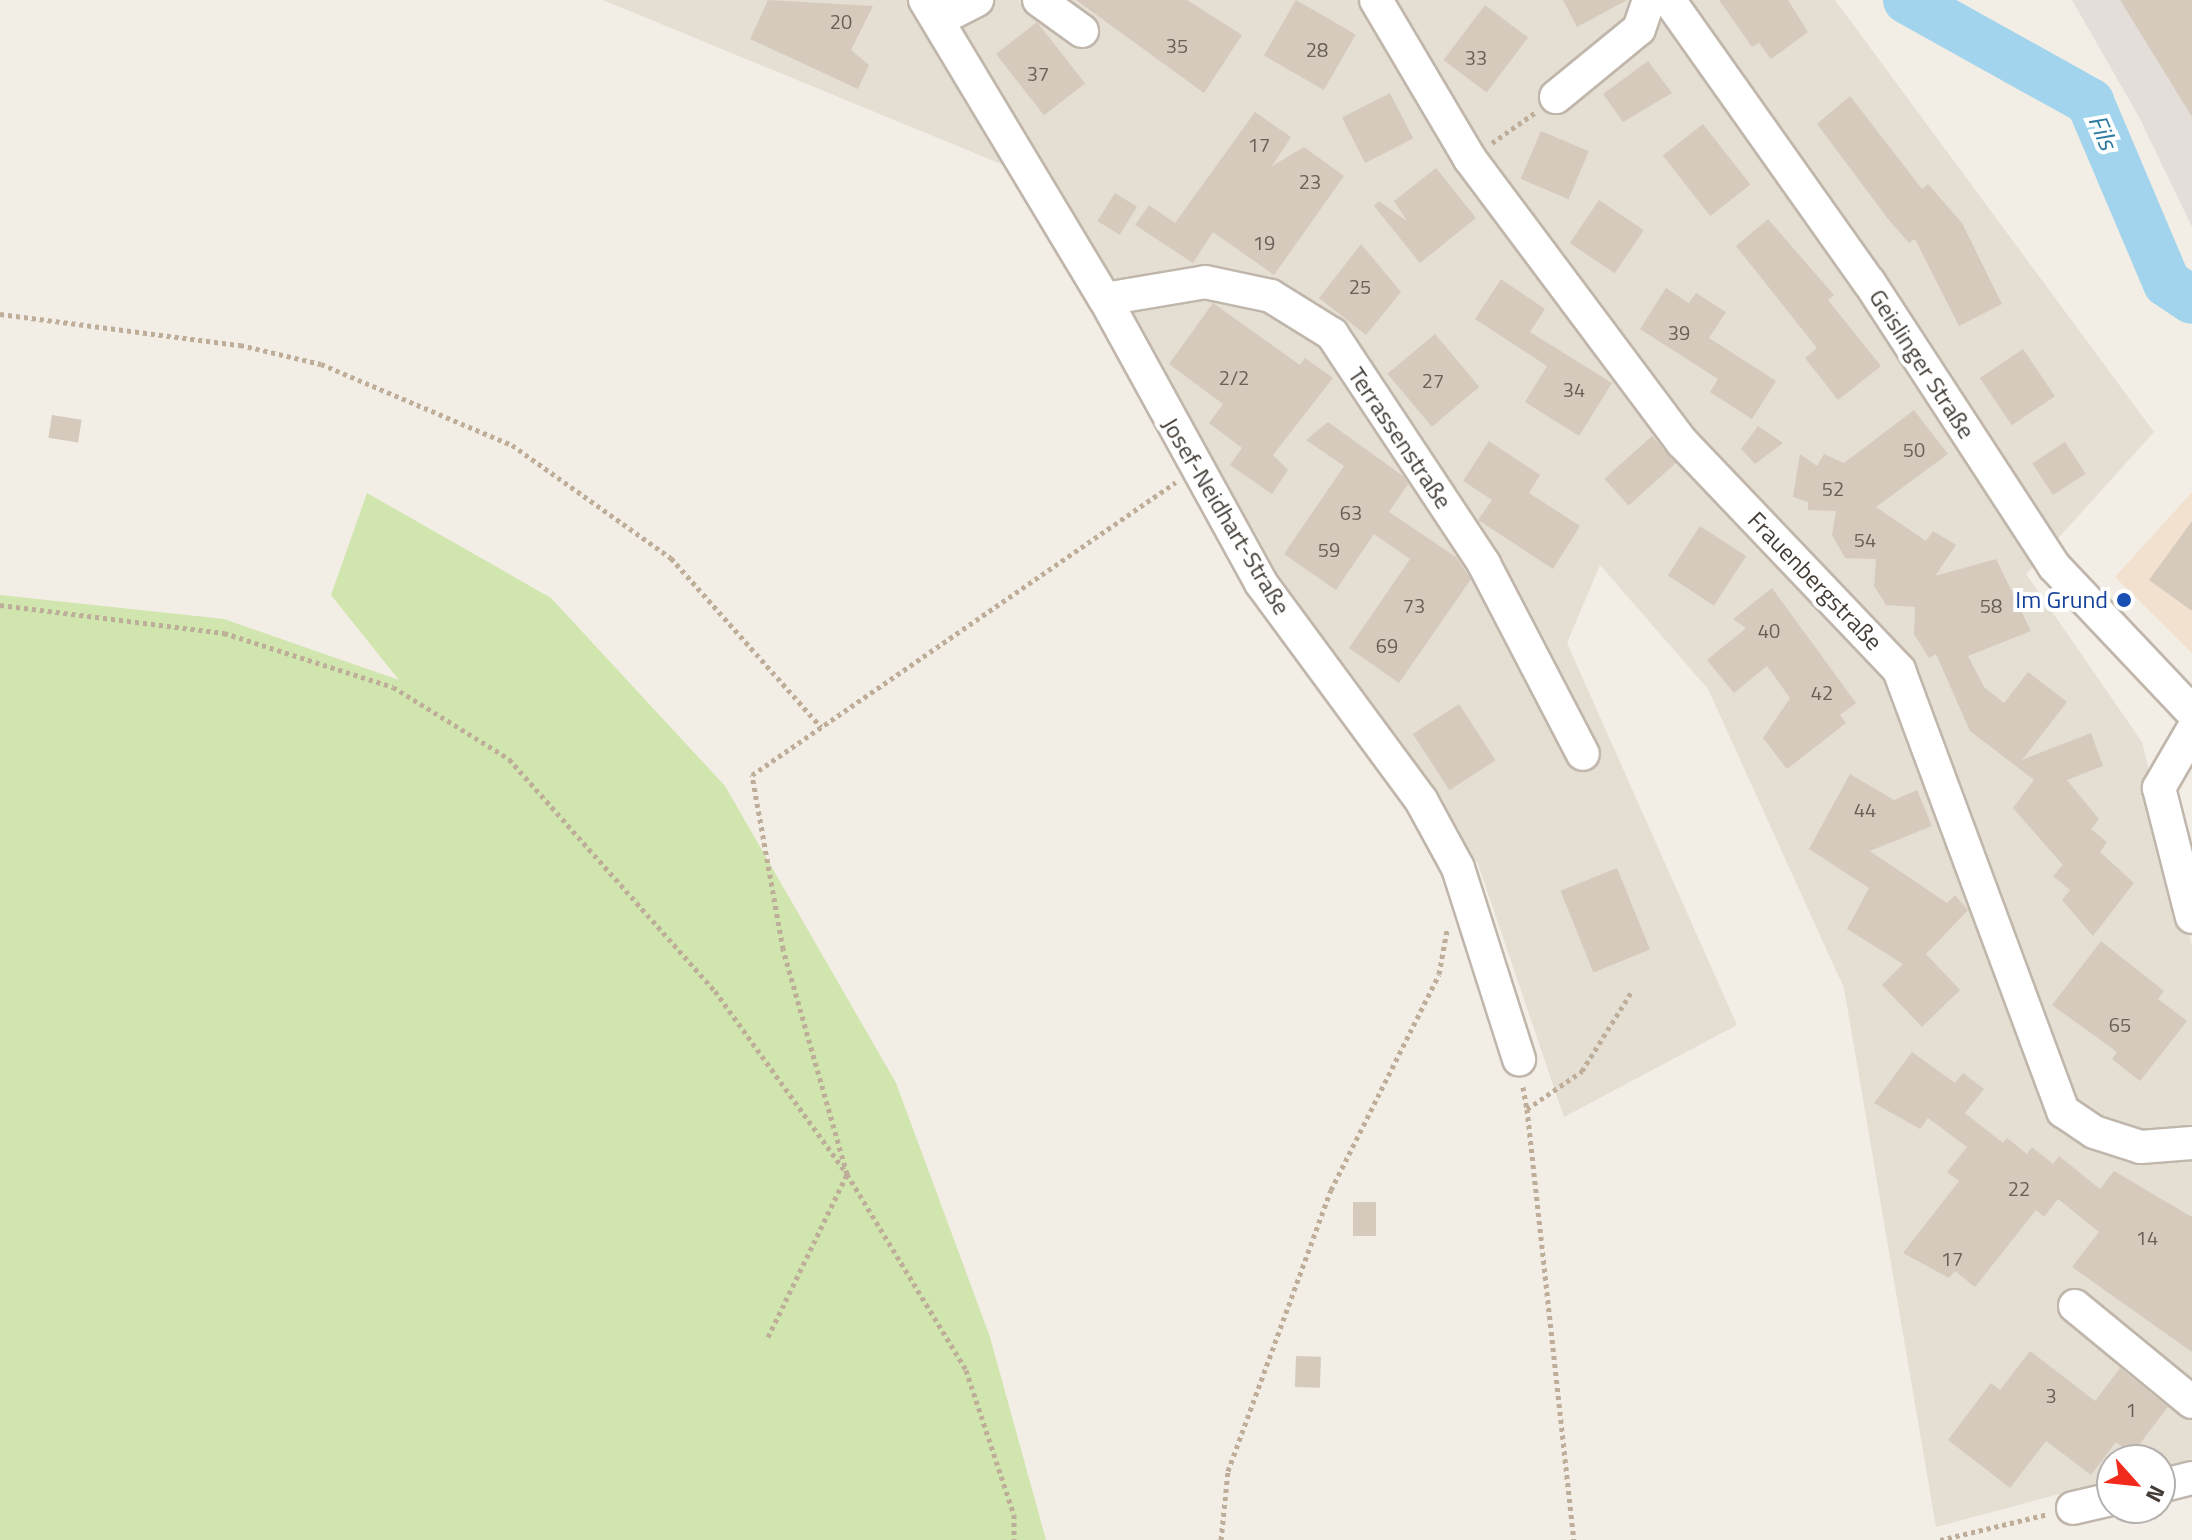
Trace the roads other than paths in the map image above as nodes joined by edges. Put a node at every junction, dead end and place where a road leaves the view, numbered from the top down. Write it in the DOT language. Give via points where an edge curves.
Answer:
graph roads {
  1 [pos="977,0"];
  2 [pos="1039,0"];
  3 [pos="1376,0"];
  4 [pos="1649,0"];
  5 [pos="1669,0"];
  6 [pos="932,10"];
  7 [pos="1082,31"];
  8 [pos="1550,102"];
  9 [pos="1105,299"];
  10 [pos="2192,712"];
  11 [pos="2192,731"];
  12 [pos="1583,754"];
  13 [pos="2192,917"];
  14 [pos="1519,1059"];
  15 [pos="2192,1143"];
  16 [pos="2075,1306"];
  17 [pos="2192,1402"];
  18 [pos="2096,1503"];
  19 [pos="2073,1508"];
  1 -- 6 [label="street, Josef-Neidhart-Straße"];
  2 -- 7 [label="street"];
  3 -- 15 [label="street, Frauenbergstraße" via="1470,159 1682,442 1899,670 2063,1111 2094,1132 2141,1147"];
  4 -- 8 [label="street" via="1639,29"];
  5 -- 10 [label="street, Geislinger Straße" via="1869,282 2054,566"];
  6 -- 9 [label="street, Josef-Neidhart-Straße"];
  9 -- 12 [label="street, Terrassenstraße" via="1205,282 1271,296 1332,334 1484,564"];
  9 -- 14 [label="street, Josef-Neidhart-Straße" via="1193,469 1261,583 1421,800 1458,868"];
  11 -- 13 [label="street" via="2159,788"];
  16 -- 17 [label="street"];
  18 -- 19 [label="street"];
}
